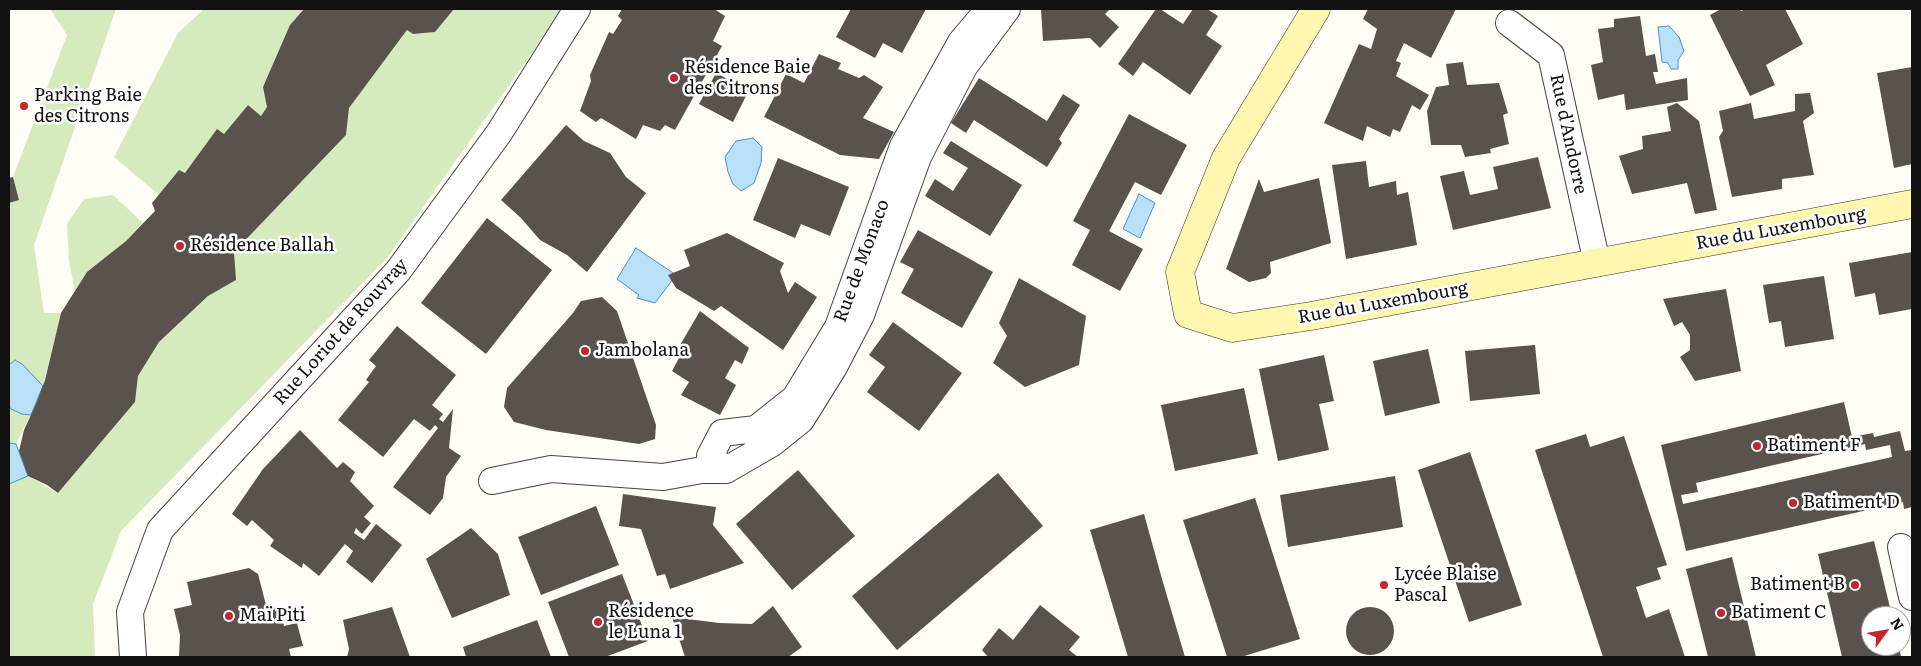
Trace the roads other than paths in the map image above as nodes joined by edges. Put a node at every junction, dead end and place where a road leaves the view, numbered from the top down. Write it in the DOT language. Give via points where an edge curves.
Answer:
graph roads {
  1 [pos="577,9"];
  2 [pos="988,9"];
  3 [pos="1007,9"];
  4 [pos="1316,9"];
  5 [pos="1509,24"];
  6 [pos="1912,204"];
  7 [pos="1597,263"];
  8 [pos="726,470"];
  9 [pos="492,481"];
  10 [pos="1901,547"];
  11 [pos="1912,597"];
  12 [pos="132,657"];
  1 -- 12 [label="street, Rue Loriot de Rouvray" via="498,133 398,271 160,530 130,612"];
  2 -- 8 [label="street, Rue de Monaco" via="961,42 903,146 838,327 795,398 756,428 722,433 710,456"];
  3 -- 8 [label="street, Rue de Monaco" via="964,67 918,157 861,315 834,367 801,420 772,444"];
  4 -- 7 [label="street, Rue du Luxembourg" via="1226,158 1180,272 1188,314 1232,328"];
  5 -- 7 [label="street, Rue d'Andorre" via="1551,55"];
  6 -- 7 [label="street, Rue du Luxembourg"];
  8 -- 9 [label="street, Rue de Monaco" via="702,470 663,477 551,469"];
  10 -- 11 [label="street"];
}
